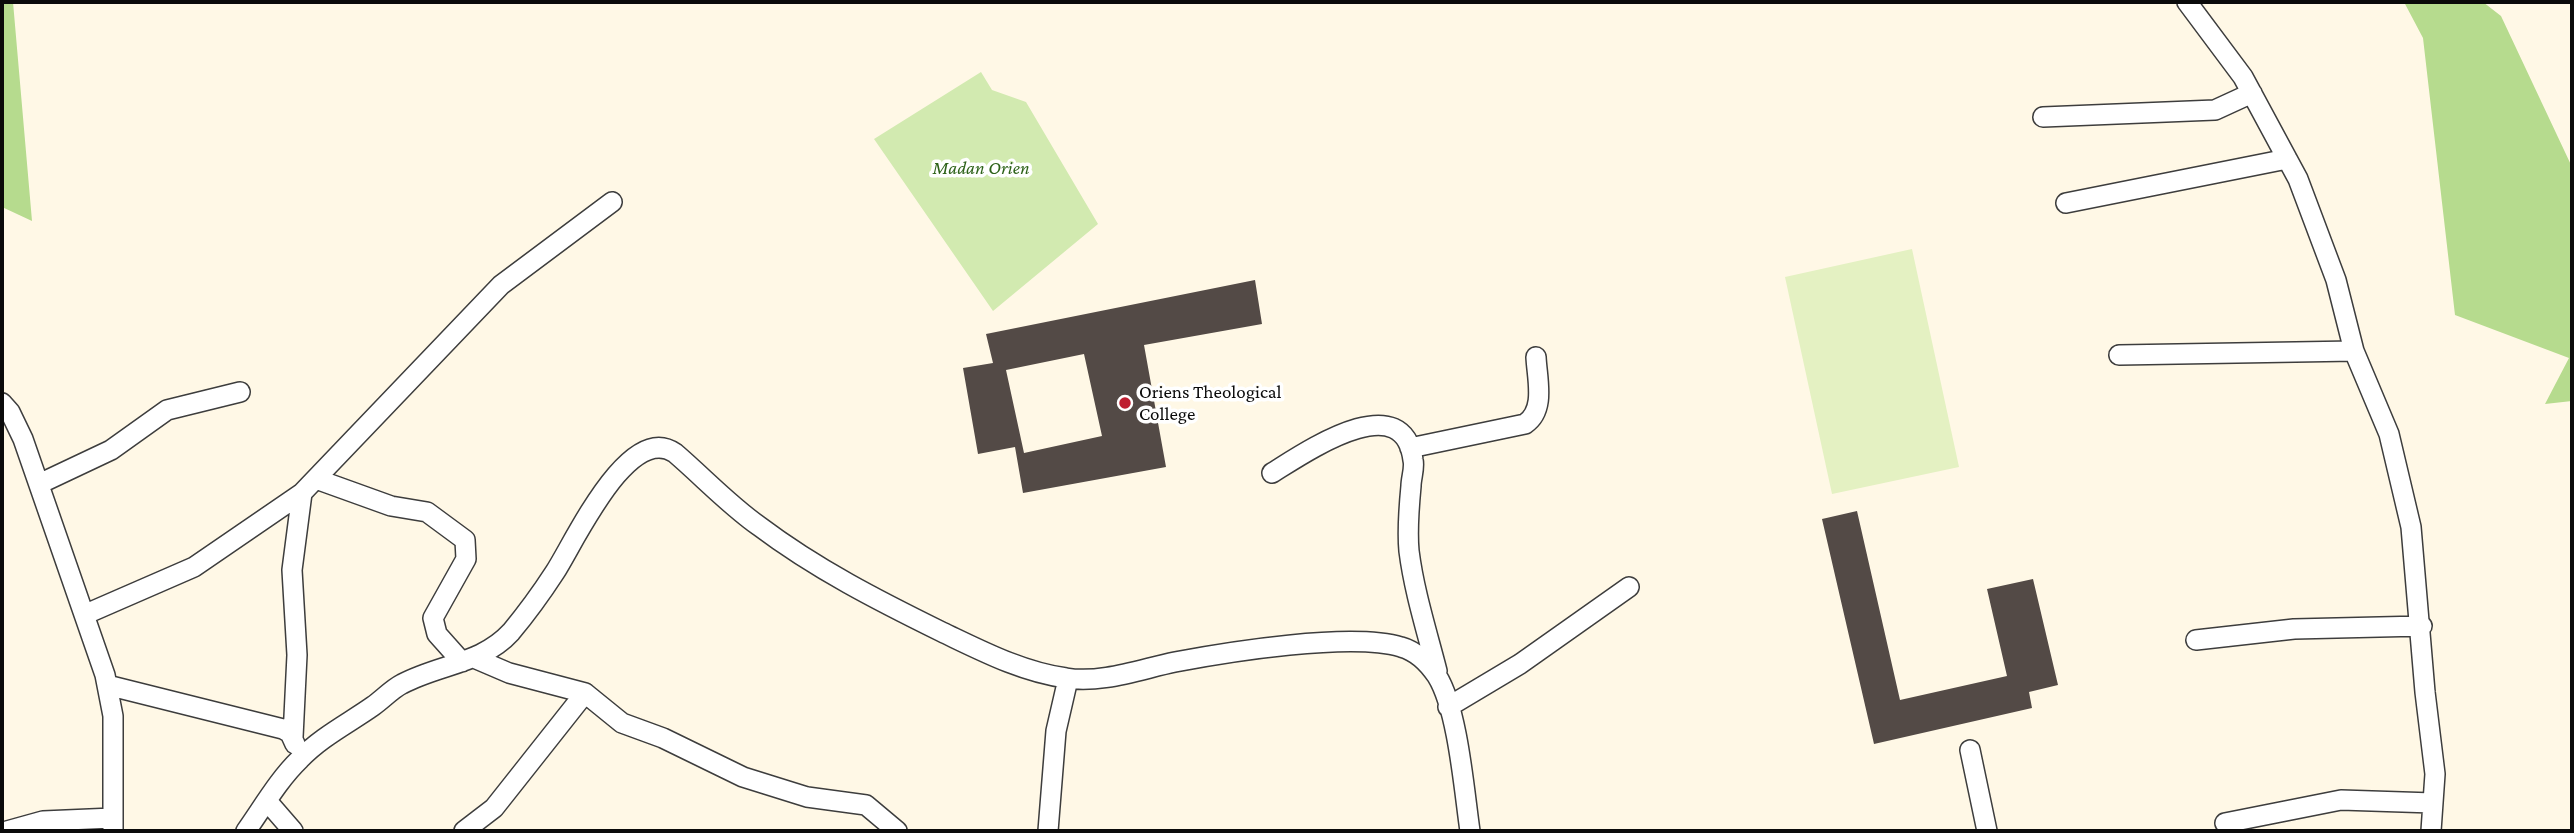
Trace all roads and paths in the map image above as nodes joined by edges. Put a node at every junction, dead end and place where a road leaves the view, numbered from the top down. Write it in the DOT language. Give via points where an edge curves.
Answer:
graph roads {
  1 [pos="2187,2"];
  2 [pos="2252,93"];
  3 [pos="2043,117"];
  4 [pos="2287,159"];
  5 [pos="612,202"];
  6 [pos="2066,203"];
  7 [pos="2354,351"];
  8 [pos="2119,355"];
  9 [pos="1536,358"];
  10 [pos="240,392"];
  11 [pos="2,403"];
  12 [pos="1409,448"];
  13 [pos="1272,473"];
  14 [pos="316,479"];
  15 [pos="39,484"];
  16 [pos="302,493"];
  17 [pos="1629,587"];
  18 [pos="86,614"];
  19 [pos="2422,626"];
  20 [pos="2196,640"];
  21 [pos="468,660"];
  22 [pos="1439,678"];
  23 [pos="1068,679"];
  24 [pos="107,685"];
  25 [pos="585,693"];
  26 [pos="1448,707"];
  27 [pos="293,737"];
  28 [pos="1970,750"];
  29 [pos="299,759"];
  30 [pos="267,801"];
  31 [pos="2433,803"];
  32 [pos="2224,822"];
  33 [pos="113,825"];
  34 [pos="7,831"];
  35 [pos="246,831"];
  36 [pos="293,831"];
  37 [pos="464,831"];
  38 [pos="897,831"];
  39 [pos="1048,831"];
  40 [pos="1470,831"];
  41 [pos="1987,831"];
  42 [pos="2431,831"];
  1 -- 2 [label="street"];
  2 -- 3 [label="street" via="2215,110"];
  2 -- 4 [label="street"];
  4 -- 6 [label="street"];
  4 -- 7 [label="street" via="2336,280"];
  5 -- 14 [label="street" via="501,285"];
  7 -- 8 [label="street"];
  7 -- 19 [label="street" via="2389,434 2400,476 2412,527"];
  9 -- 12 [label="street" via="1538,402 1525,424"];
  10 -- 15 [label="street" via="167,410 111,450"];
  11 -- 15 [label="street" via="10,412"];
  12 -- 13 [label="street" via="1397,429 1365,426 1326,440"];
  12 -- 22 [label="street" via="1414,461 1409,550"];
  14 -- 16 [label="street"];
  14 -- 21 [label="street" via="391,506 426,512 465,540 466,559 433,618 437,634"];
  15 -- 18 [label="street"];
  16 -- 18 [label="street" via="194,567"];
  16 -- 27 [label="street" via="292,558 297,655"];
  17 -- 26 [label="street" via="1520,664"];
  18 -- 24 [label="street"];
  19 -- 20 [label="street" via="2294,629"];
  19 -- 31 [label="street" via="2435,774"];
  21 -- 23 [label="street" via="489,652 510,632 555,572 608,485 648,448 661,446 675,453 758,526 861,593 987,654"];
  21 -- 25 [label="street"];
  21 -- 29 [label="street" via="400,685"];
  22 -- 23 [label="street" via="1424,660 1403,647 1375,643 1224,653"];
  22 -- 26 [label="street"];
  23 -- 39 [label="street" via="1056,731"];
  24 -- 27 [label="street" via="283,729"];
  24 -- 33 [label="street" via="113,716"];
  25 -- 37 [label="street" via="494,808"];
  25 -- 38 [label="street" via="622,723 758,782 807,797 866,805"];
  26 -- 40 [label="street"];
  27 -- 29 [label="street"];
  28 -- 41 [label="street"];
  29 -- 30 [label="street"];
  30 -- 35 [label="street"];
  30 -- 36 [label="street"];
  31 -- 32 [label="street" via="2342,800"];
  31 -- 42 [label="street"];
  33 -- 34 [label="street" via="43,821"];
}
